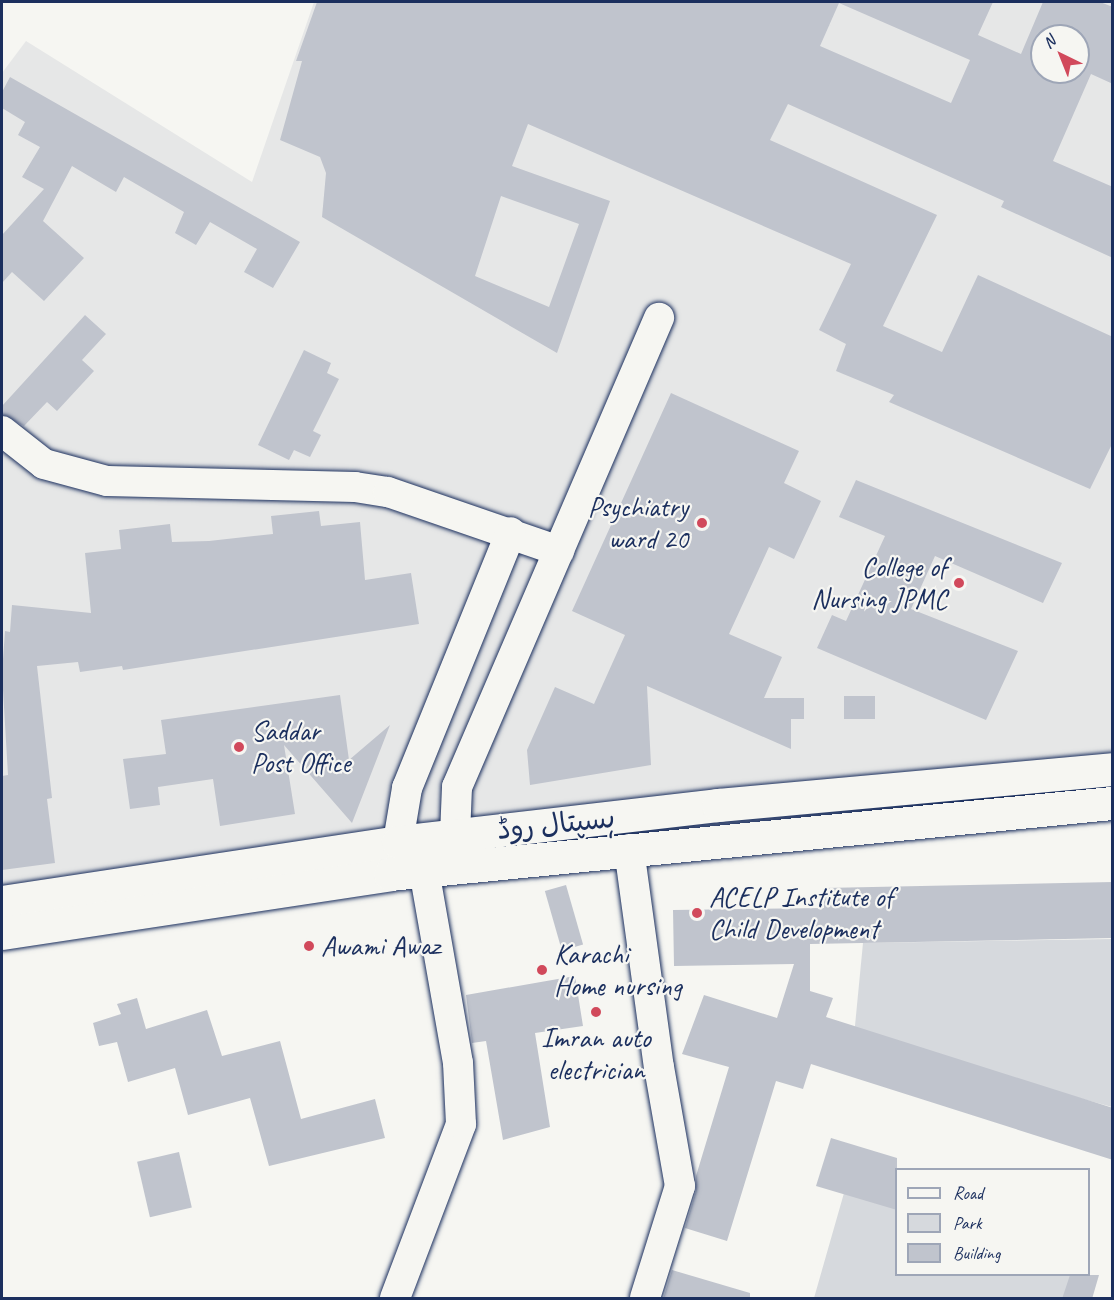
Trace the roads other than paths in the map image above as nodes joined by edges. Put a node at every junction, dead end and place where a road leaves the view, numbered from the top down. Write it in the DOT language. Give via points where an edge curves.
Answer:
graph roads {
  1 [pos="659,318"];
  2 [pos="2,430"];
  3 [pos="511,532"];
  4 [pos="559,551"];
  5 [pos="1113,769"];
  6 [pos="1113,803"];
  7 [pos="455,835"];
  8 [pos="398,842"];
  9 [pos="629,849"];
  10 [pos="424,871"];
  11 [pos="2,902"];
  12 [pos="2,933"];
  13 [pos="395,1299"];
  14 [pos="645,1299"];
  1 -- 4 [label="street"];
  2 -- 3 [label="street" via="44,464 107,481 355,487 388,492"];
  3 -- 4 [label="street"];
  3 -- 8 [label="street" via="407,788"];
  4 -- 7 [label="street" via="457,787"];
  5 -- 7 [label="main road, ہسپتال روڈ" via="718,805"];
  6 -- 9 [label="main road, ہسپتال روڈ"];
  7 -- 8 [label="main road, ہسپتال روڈ"];
  8 -- 11 [label="main road, ہسپتال روڈ"];
  9 -- 10 [label="main road, ہسپتال روڈ"];
  9 -- 14 [label="street" via="680,1186"];
  10 -- 12 [label="main road, ہسپتال روڈ"];
  10 -- 13 [label="street" via="458,1063 461,1124"];
}
